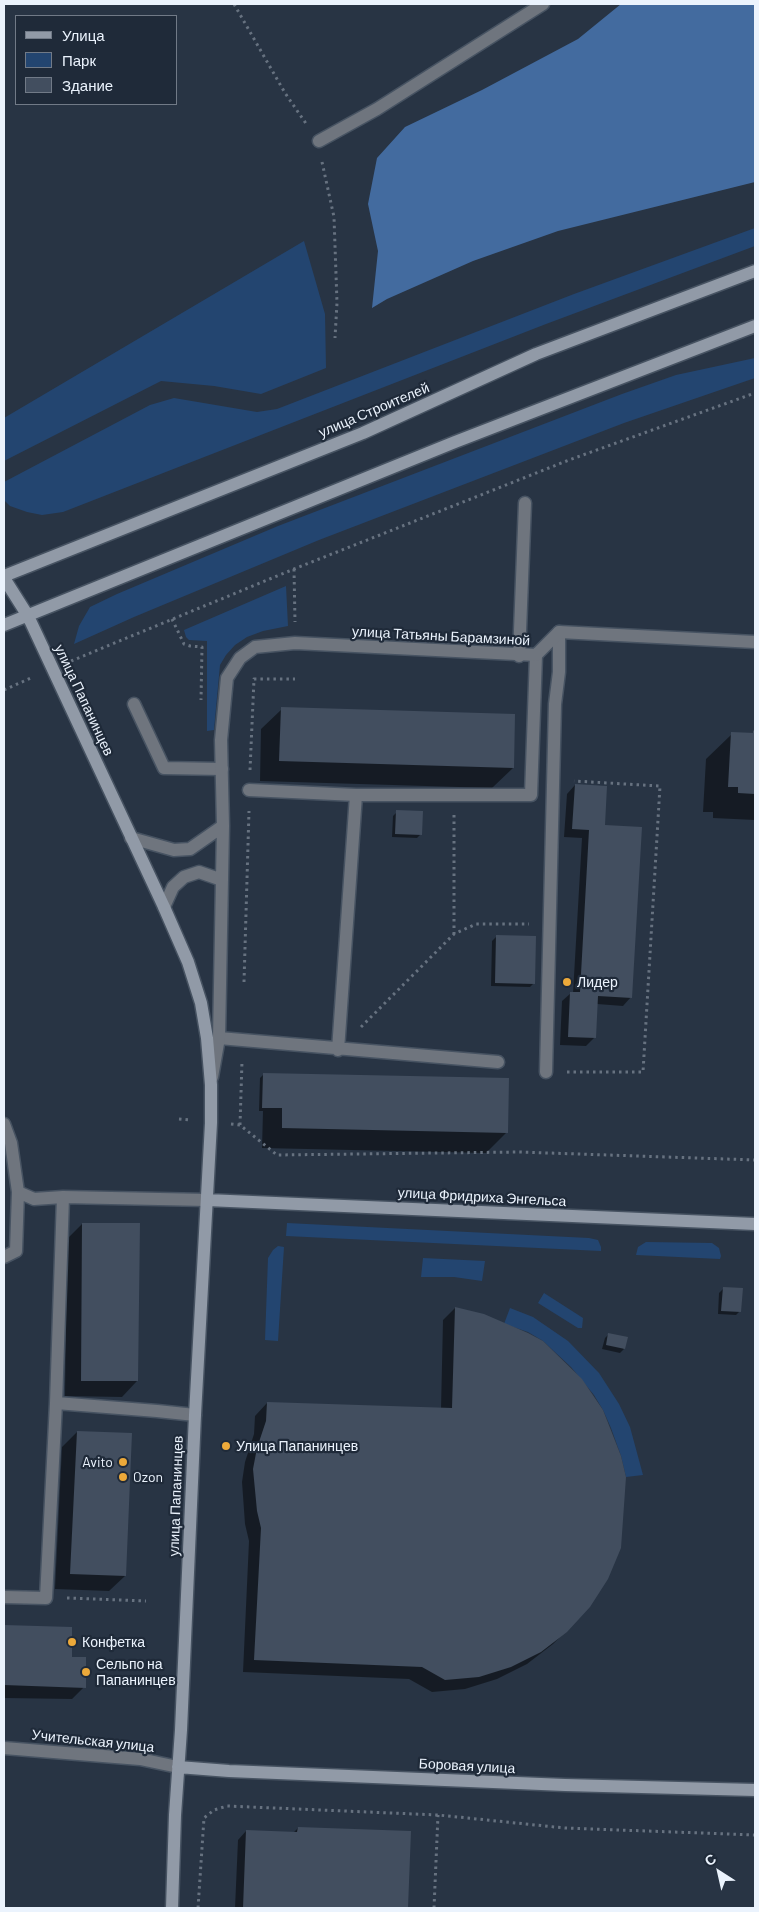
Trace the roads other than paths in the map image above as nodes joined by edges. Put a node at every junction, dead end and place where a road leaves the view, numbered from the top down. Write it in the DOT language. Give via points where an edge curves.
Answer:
graph roads {
  1 [pos="542,4"];
  2 [pos="318,142"];
  3 [pos="755,271"];
  4 [pos="755,326"];
  5 [pos="526,503"];
  6 [pos="4,577"];
  7 [pos="28,616"];
  8 [pos="4,625"];
  9 [pos="559,632"];
  10 [pos="755,642"];
  11 [pos="536,655"];
  12 [pos="519,656"];
  13 [pos="240,658"];
  14 [pos="134,704"];
  15 [pos="222,769"];
  16 [pos="249,790"];
  17 [pos="356,795"];
  18 [pos="223,826"];
  19 [pos="131,838"];
  20 [pos="222,880"];
  21 [pos="164,907"];
  22 [pos="219,1038"];
  23 [pos="338,1050"];
  24 [pos="498,1062"];
  25 [pos="546,1072"];
  26 [pos="211,1085"];
  27 [pos="4,1124"];
  28 [pos="18,1192"];
  29 [pos="63,1197"];
  30 [pos="207,1200"];
  31 [pos="755,1224"];
  32 [pos="4,1257"];
  33 [pos="56,1403"];
  34 [pos="195,1415"];
  35 [pos="4,1597"];
  36 [pos="4,1748"];
  37 [pos="178,1767"];
  38 [pos="755,1790"];
  39 [pos="172,1908"];
  1 -- 2 [label="street" via="377,109"];
  3 -- 6 [label="main road, улица Строителей" via="536,354 363,433"];
  4 -- 7 [label="main road" via="455,442"];
  5 -- 12 [label="street"];
  6 -- 7 [label="main road, улица Папанинцев"];
  7 -- 8 [label="main road"];
  7 -- 19 [label="main road, улица Папанинцев"];
  9 -- 10 [label="street"];
  9 -- 11 [label="street, улица Татьяны Барамзиной"];
  9 -- 25 [label="street"];
  11 -- 12 [label="street, улица Татьяны Барамзиной"];
  11 -- 17 [label="street" via="530,795"];
  12 -- 13 [label="street, улица Татьяны Барамзиной" via="295,643 255,647"];
  13 -- 15 [label="street, улица Папанинцев" via="227,678 221,740"];
  14 -- 15 [label="street" via="164,768"];
  15 -- 18 [label="street, улица Папанинцев"];
  16 -- 17 [label="street"];
  17 -- 23 [label="street"];
  18 -- 19 [label="street" via="190,849 174,850"];
  18 -- 20 [label="street, улица Папанинцев"];
  19 -- 21 [label="main road, улица Папанинцев"];
  20 -- 21 [label="street" via="199,872 184,877 173,887"];
  20 -- 22 [label="street, улица Папанинцев"];
  21 -- 26 [label="main road, улица Папанинцев" via="188,962 201,1003 208,1038"];
  22 -- 23 [label="street"];
  22 -- 26 [label="street, улица Папанинцев"];
  23 -- 24 [label="street"];
  26 -- 30 [label="main road, улица Папанинцев"];
  27 -- 28 [label="street" via="11,1143"];
  28 -- 29 [label="street" via="34,1199"];
  28 -- 32 [label="street" via="16,1251"];
  29 -- 30 [label="street"];
  29 -- 33 [label="street"];
  30 -- 31 [label="main road, улица Фридриха Энгельса"];
  30 -- 34 [label="main road, улица Папанинцев"];
  33 -- 34 [label="street"];
  33 -- 35 [label="street" via="46,1598"];
  34 -- 37 [label="main road, улица Папанинцев"];
  36 -- 37 [label="street, Учительская улица" via="140,1759"];
  37 -- 38 [label="main road, Боровая улица" via="555,1785"];
  37 -- 39 [label="main road, улица Папанинцев"];
}
